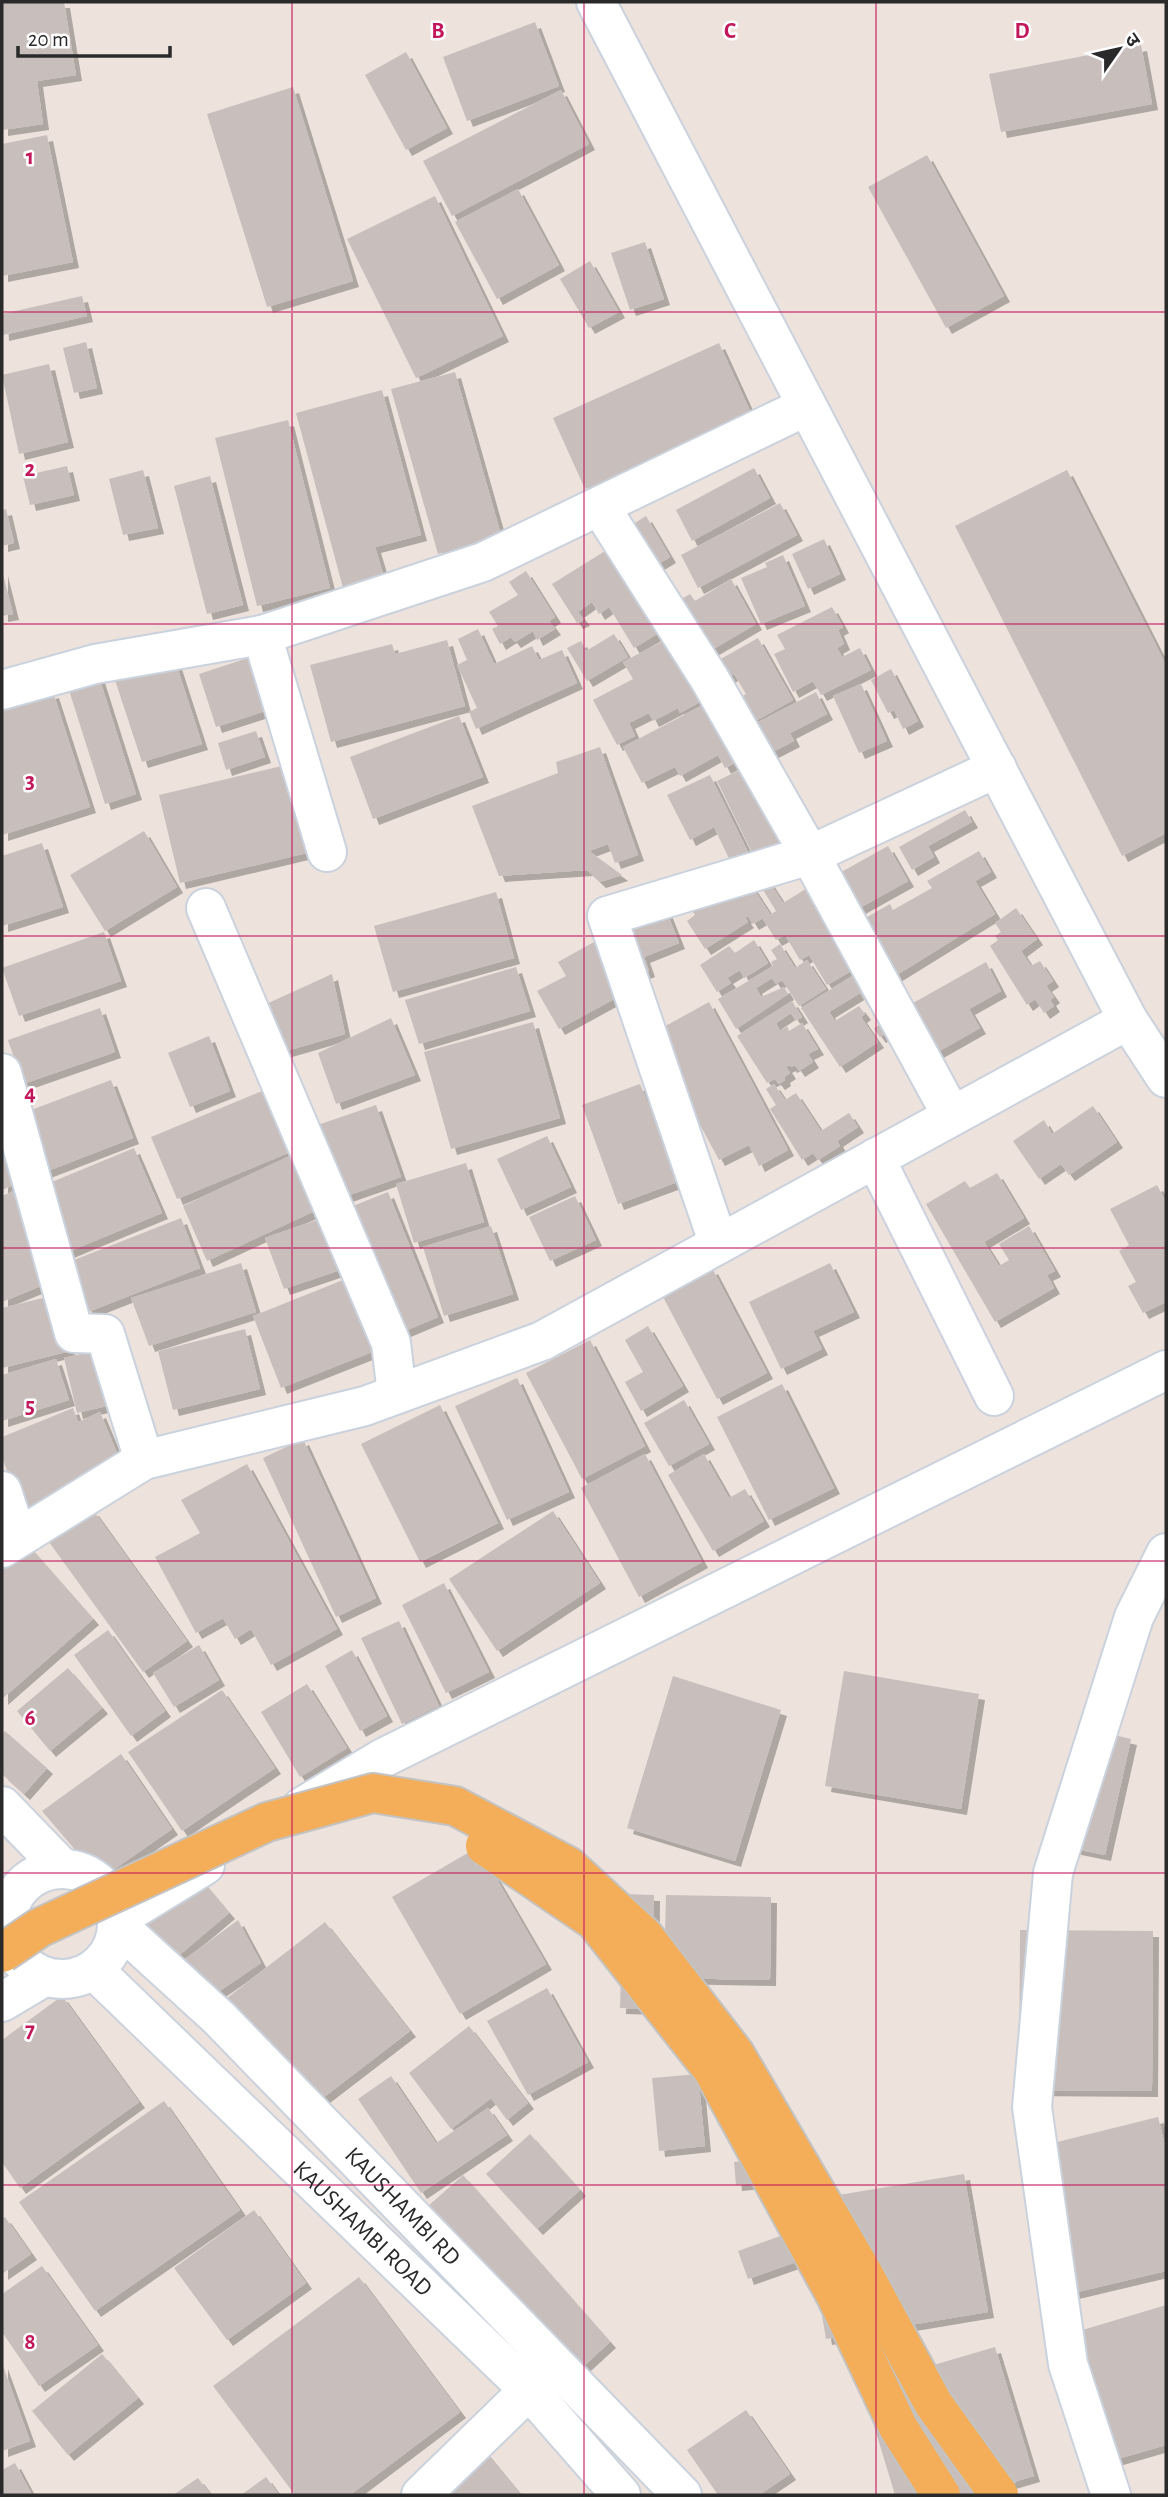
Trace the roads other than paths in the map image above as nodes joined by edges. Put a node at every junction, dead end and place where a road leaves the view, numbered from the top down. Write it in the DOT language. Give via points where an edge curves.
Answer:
graph roads {
  1 [pos="596,2"];
  2 [pos="807,406"];
  3 [pos="601,508"];
  4 [pos="262,635"];
  5 [pos="2,690"];
  6 [pos="997,768"];
  7 [pos="327,852"];
  8 [pos="810,855"];
  9 [pos="205,908"];
  10 [pos="1128,1020"];
  11 [pos="2,1073"];
  12 [pos="1166,1078"];
  13 [pos="952,1116"];
  14 [pos="875,1158"];
  15 [pos="718,1242"];
  16 [pos="1166,1370"];
  17 [pos="397,1394"];
  18 [pos="994,1396"];
  19 [pos="144,1460"];
  20 [pos="2,1490"];
  21 [pos="9,1542"];
  22 [pos="1166,1553"];
  23 [pos="2,1806"];
  24 [pos="62,1868"];
  25 [pos="6,1911"];
  26 [pos="117,1922"];
  27 [pos="2,1968"];
  28 [pos="94,1969"];
  29 [pos="44,1977"];
  30 [pos="2,2002"];
  31 [pos="529,2390"];
  32 [pos="421,2495"];
  33 [pos="621,2495"];
  34 [pos="682,2495"];
  35 [pos="941,2495"];
  36 [pos="999,2495"];
  37 [pos="1111,2495"];
  1 -- 2 [label="street"];
  2 -- 3 [label="street"];
  2 -- 6 [label="street"];
  3 -- 4 [label="street" via="483,562"];
  3 -- 8 [label="street" via="709,678"];
  4 -- 5 [label="street" via="95,664"];
  4 -- 7 [label="street"];
  6 -- 8 [label="street"];
  6 -- 10 [label="street"];
  8 -- 13 [label="street"];
  8 -- 15 [label="street" via="607,916"];
  9 -- 17 [label="street" via="391,1343"];
  10 -- 12 [label="street"];
  10 -- 13 [label="street"];
  11 -- 19 [label="street" via="74,1333 105,1334"];
  13 -- 14 [label="street"];
  14 -- 15 [label="street"];
  14 -- 18 [label="street"];
  15 -- 17 [label="street" via="542,1341"];
  16 -- 26 [label="street" via="383,1758"];
  17 -- 19 [label="street" via="365,1406"];
  19 -- 21 [label="street"];
  20 -- 21 [label="street"];
  22 -- 37 [label="street" via="1134,1618 1053,1873 1032,2107 1068,2364"];
  23 -- 24 [label="street"];
  24 -- 25 [label="street" via="46,1870"];
  24 -- 26 [label="street" via="96,1879 108,1893"];
  25 -- 29 [label="street" via="8,1939 16,1955"];
  25 -- 36 [label="main road, bridge" via="39,1928 267,1822 373,1793 455,1806 568,1866 645,1936 735,2054 933,2403"];
  26 -- 28 [label="street" via="115,1942"];
  26 -- 34 [label="street, KAUSHAMBI RD" via="219,2018"];
  27 -- 35 [label="main road, bridge" via="54,1936 251,1842 338,1817 444,1818 595,1921 712,2069 836,2296 898,2427"];
  28 -- 29 [label="street" via="78,1978"];
  28 -- 31 [label="street, KAUSHAMBI ROAD"];
  29 -- 30 [label="street"];
  31 -- 32 [label="street"];
  31 -- 33 [label="street, KAUSHAMBI ROAD"];
}
